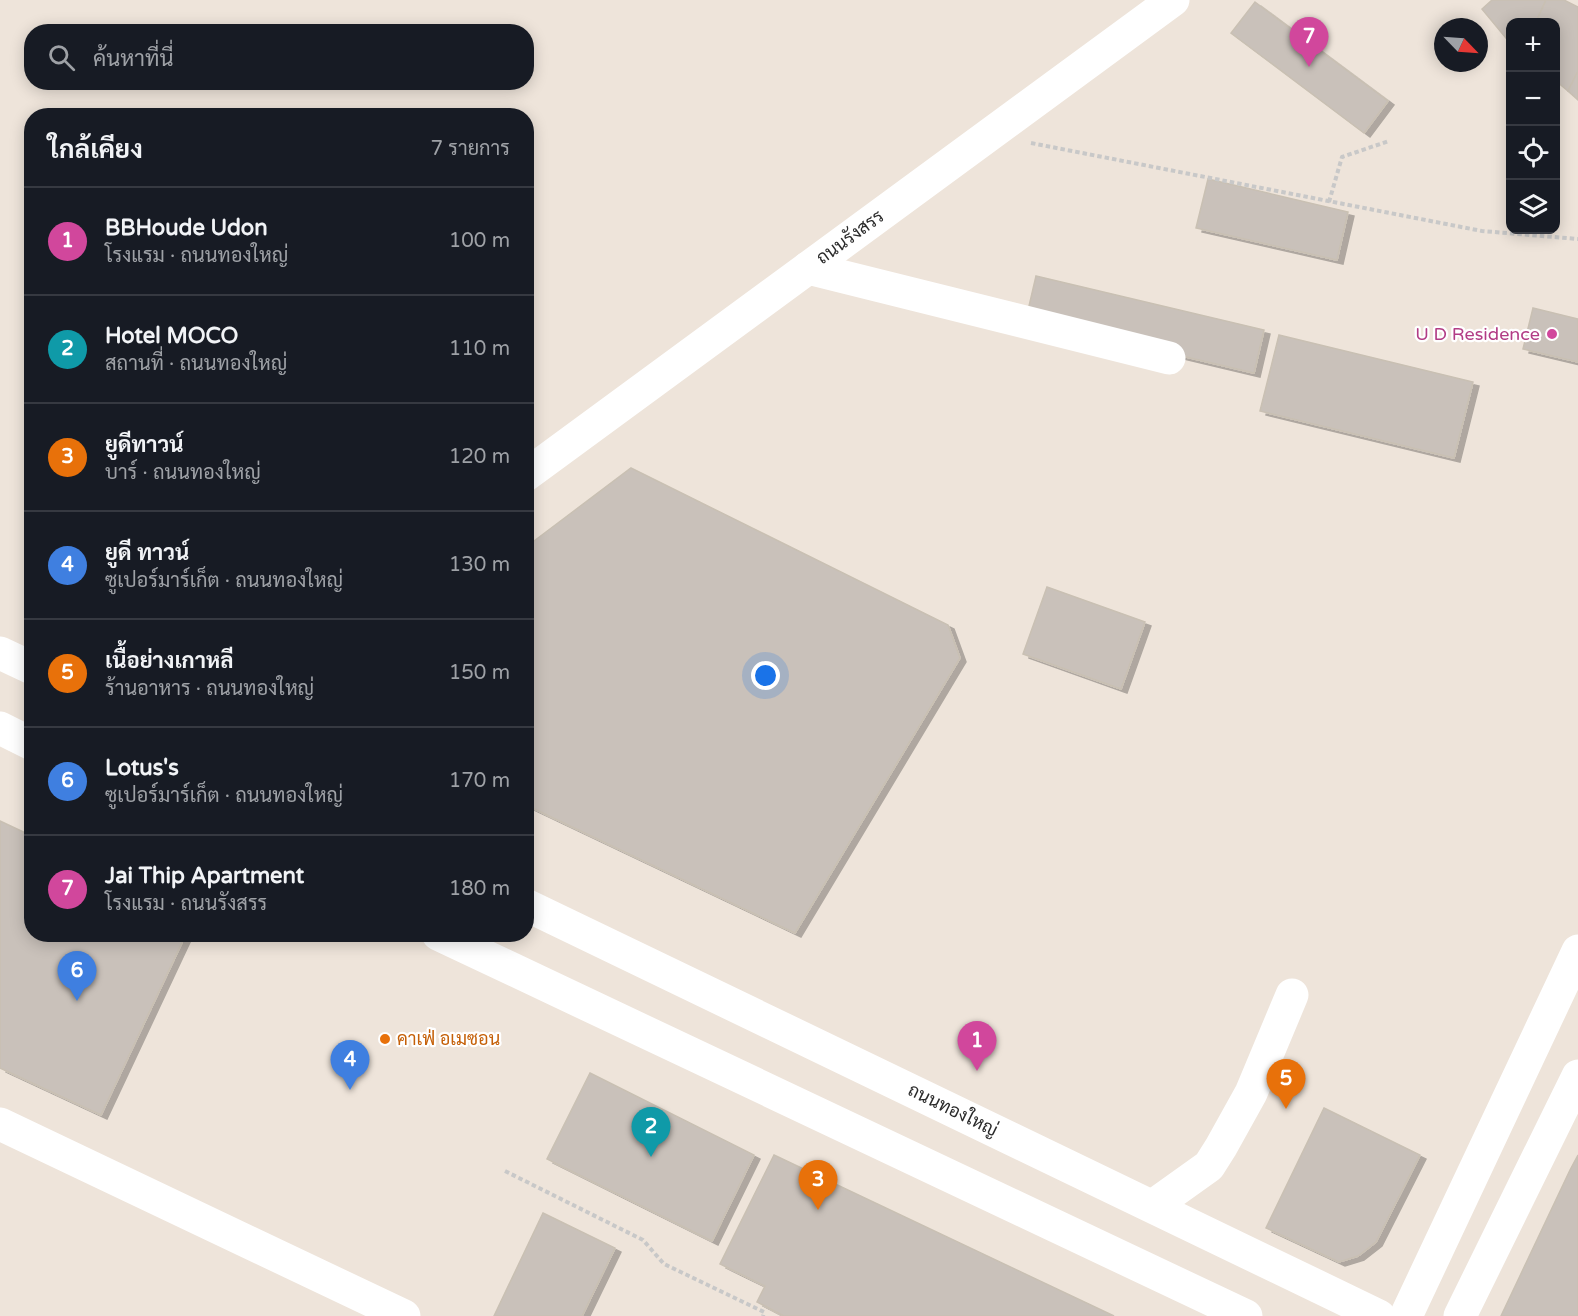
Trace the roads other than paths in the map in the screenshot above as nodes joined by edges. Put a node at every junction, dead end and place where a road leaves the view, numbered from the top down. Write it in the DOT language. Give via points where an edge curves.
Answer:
graph roads {
  1 [pos="1173,0"];
  2 [pos="808,268"];
  3 [pos="1168,358"];
  4 [pos="534,469"];
  5 [pos="0,653"];
  6 [pos="24,664"];
  7 [pos="0,728"];
  8 [pos="24,740"];
  9 [pos="534,908"];
  10 [pos="455,942"];
  11 [pos="1578,951"];
  12 [pos="1292,995"];
  13 [pos="1578,1076"];
  14 [pos="0,1124"];
  15 [pos="1153,1206"];
  16 [pos="404,1316"];
  17 [pos="1246,1316"];
  18 [pos="1379,1316"];
  19 [pos="1406,1316"];
  20 [pos="1460,1316"];
  1 -- 2 [label="street, ถนนรังสรร"];
  2 -- 3 [label="street"];
  2 -- 4 [label="street, ถนนรังสรร"];
  5 -- 6 [label="street"];
  7 -- 8 [label="street"];
  9 -- 15 [label="street, ถนนทองใหญ่"];
  10 -- 17 [label="street"];
  11 -- 19 [label="street"];
  12 -- 15 [label="street" via="1251,1093 1221,1148 1209,1166"];
  13 -- 20 [label="street"];
  14 -- 16 [label="street"];
  15 -- 18 [label="street, ถนนทองใหญ่"];
}
